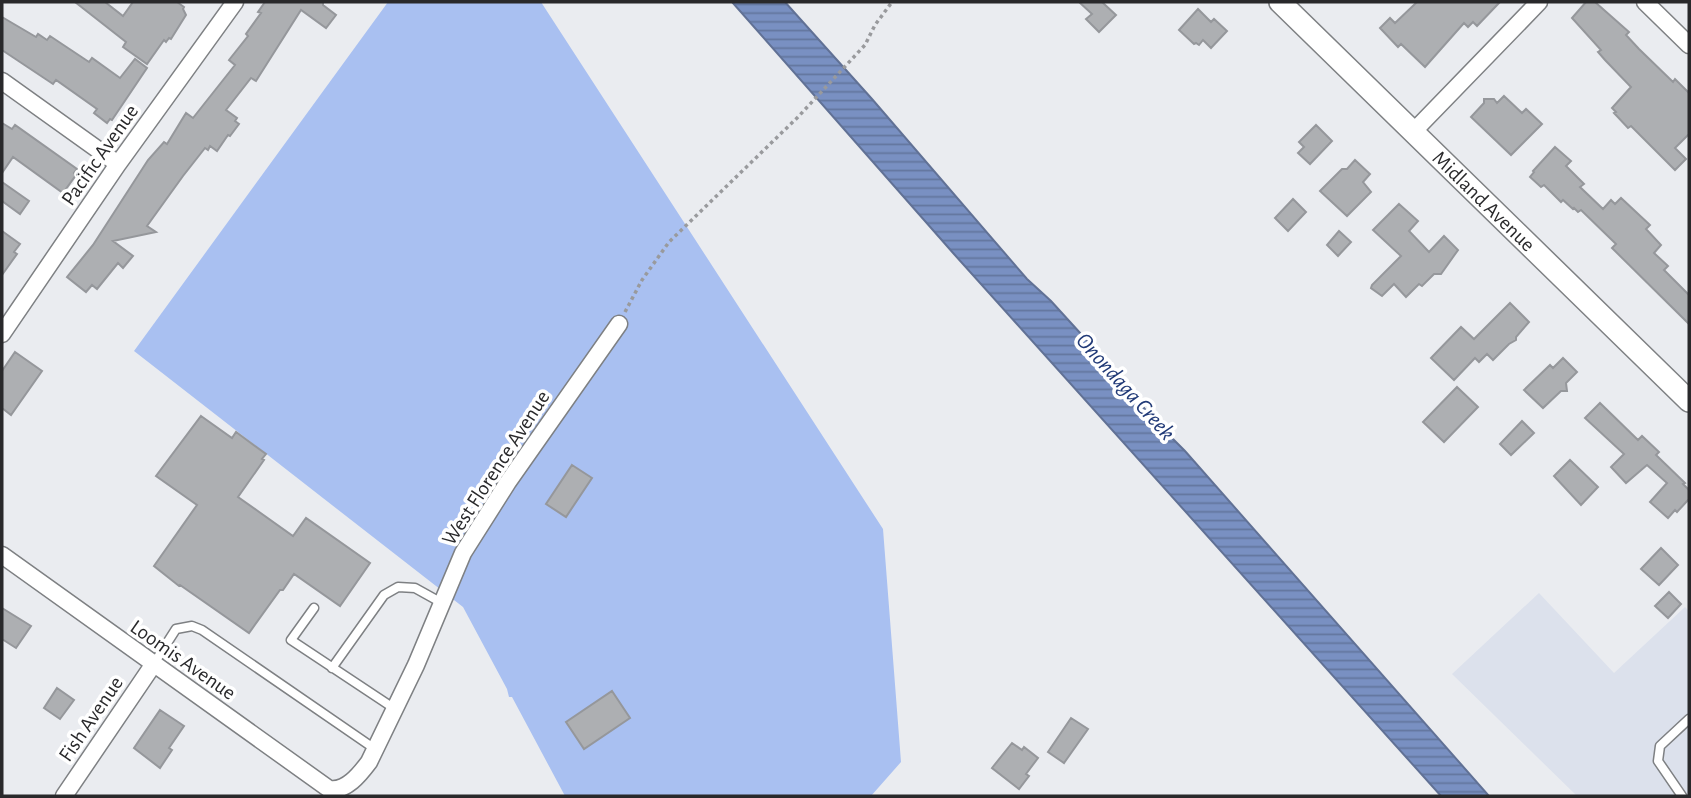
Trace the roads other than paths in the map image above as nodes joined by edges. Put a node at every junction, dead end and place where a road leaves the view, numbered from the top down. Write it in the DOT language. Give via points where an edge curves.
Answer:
graph roads {
  1 [pos="1279,2"];
  2 [pos="1539,2"];
  3 [pos="1645,2"];
  4 [pos="229,4"];
  5 [pos="1689,45"];
  6 [pos="2,81"];
  7 [pos="1414,131"];
  8 [pos="118,164"];
  9 [pos="619,324"];
  10 [pos="4,327"];
  11 [pos="1689,401"];
  12 [pos="2,555"];
  13 [pos="442,603"];
  14 [pos="314,608"];
  15 [pos="153,665"];
  16 [pos="332,668"];
  17 [pos="395,709"];
  18 [pos="1689,719"];
  19 [pos="375,749"];
  20 [pos="342,789"];
  21 [pos="64,796"];
  22 [pos="1682,796"];
  1 -- 7 [label="street, Midland Avenue"];
  2 -- 7 [label="street"];
  3 -- 5 [label="street"];
  4 -- 8 [label="street, Pacific Avenue"];
  6 -- 8 [label="street"];
  7 -- 11 [label="street, Midland Avenue"];
  8 -- 10 [label="street, Pacific Avenue"];
  9 -- 13 [label="street, West Florence Avenue" via="469,543"];
  12 -- 15 [label="street, Loomis Avenue"];
  13 -- 16 [label="lane" via="415,588 398,587 384,595"];
  13 -- 17 [label="street, West Florence Avenue"];
  14 -- 16 [label="lane" via="291,640"];
  15 -- 19 [label="lane" via="176,629 192,626"];
  15 -- 20 [label="street, Loomis Avenue" via="329,789"];
  15 -- 21 [label="street, Fish Avenue"];
  16 -- 17 [label="lane"];
  17 -- 19 [label="street, West Florence Avenue"];
  18 -- 22 [label="lane" via="1660,746 1658,761"];
  19 -- 20 [label="street, West Florence Avenue" via="361,773"];
}
